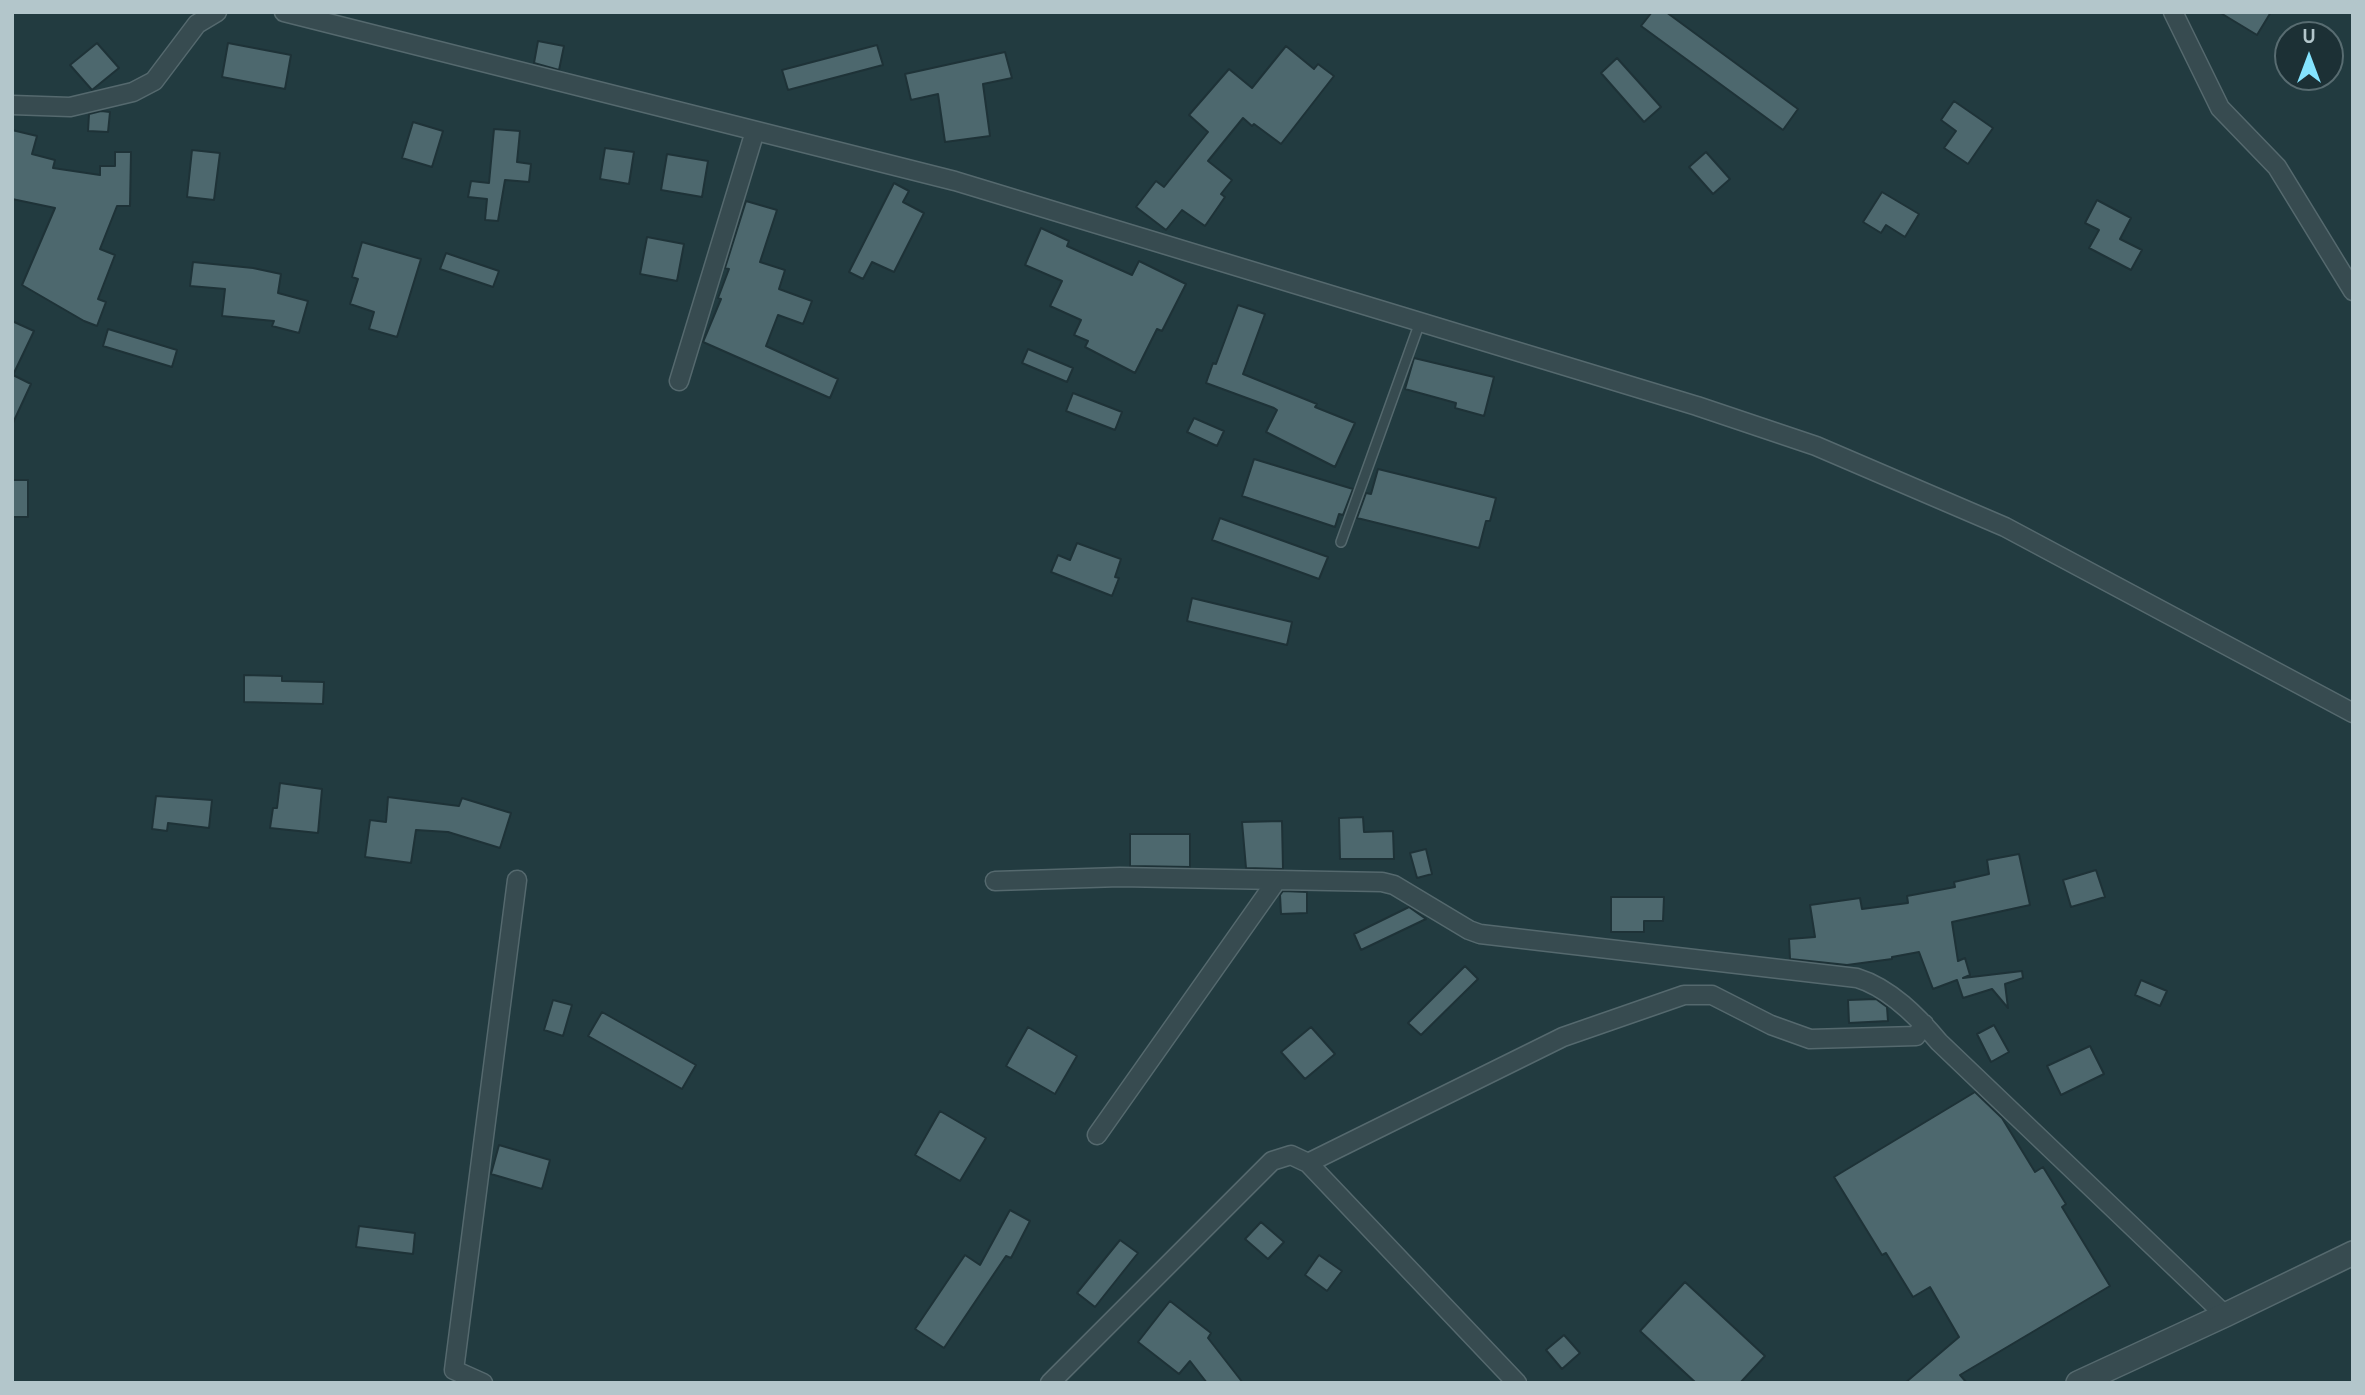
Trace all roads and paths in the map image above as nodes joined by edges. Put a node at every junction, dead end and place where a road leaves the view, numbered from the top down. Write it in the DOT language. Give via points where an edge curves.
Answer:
graph roads {
  1 [pos="217,12"];
  2 [pos="284,12"];
  3 [pos="2173,12"];
  4 [pos="12,105"];
  5 [pos="755,131"];
  6 [pos="2353,290"];
  7 [pos="1420,322"];
  8 [pos="679,381"];
  9 [pos="1341,542"];
  10 [pos="2353,713"];
  11 [pos="517,880"];
  12 [pos="1277,880"];
  13 [pos="995,881"];
  14 [pos="1924,1024"];
  15 [pos="1097,1135"];
  16 [pos="1308,1163"];
  17 [pos="2353,1253"];
  18 [pos="2225,1315"];
  19 [pos="483,1383"];
  20 [pos="1050,1383"];
  21 [pos="1517,1383"];
  22 [pos="2078,1383"];
  1 -- 4 [label="street" via="197,24 154,81 133,92 70,107"];
  2 -- 5 [label="street"];
  3 -- 6 [label="street" via="2220,108 2277,167"];
  5 -- 7 [label="street" via="955,181"];
  5 -- 8 [label="street"];
  7 -- 9 [label="lane"];
  7 -- 10 [label="street" via="1829,451 2005,527"];
  11 -- 19 [label="street" via="454,1370"];
  12 -- 13 [label="street" via="1121,877"];
  12 -- 14 [label="street" via="1394,884 1480,934 1857,978 1882,989"];
  12 -- 15 [label="street"];
  14 -- 16 [label="street" via="1916,1036 1810,1039 1712,995 1684,995 1563,1037"];
  14 -- 18 [label="street"];
  16 -- 20 [label="street" via="1291,1155 1272,1161"];
  16 -- 21 [label="street"];
  17 -- 18 [label="street"];
  18 -- 22 [label="street"];
}
